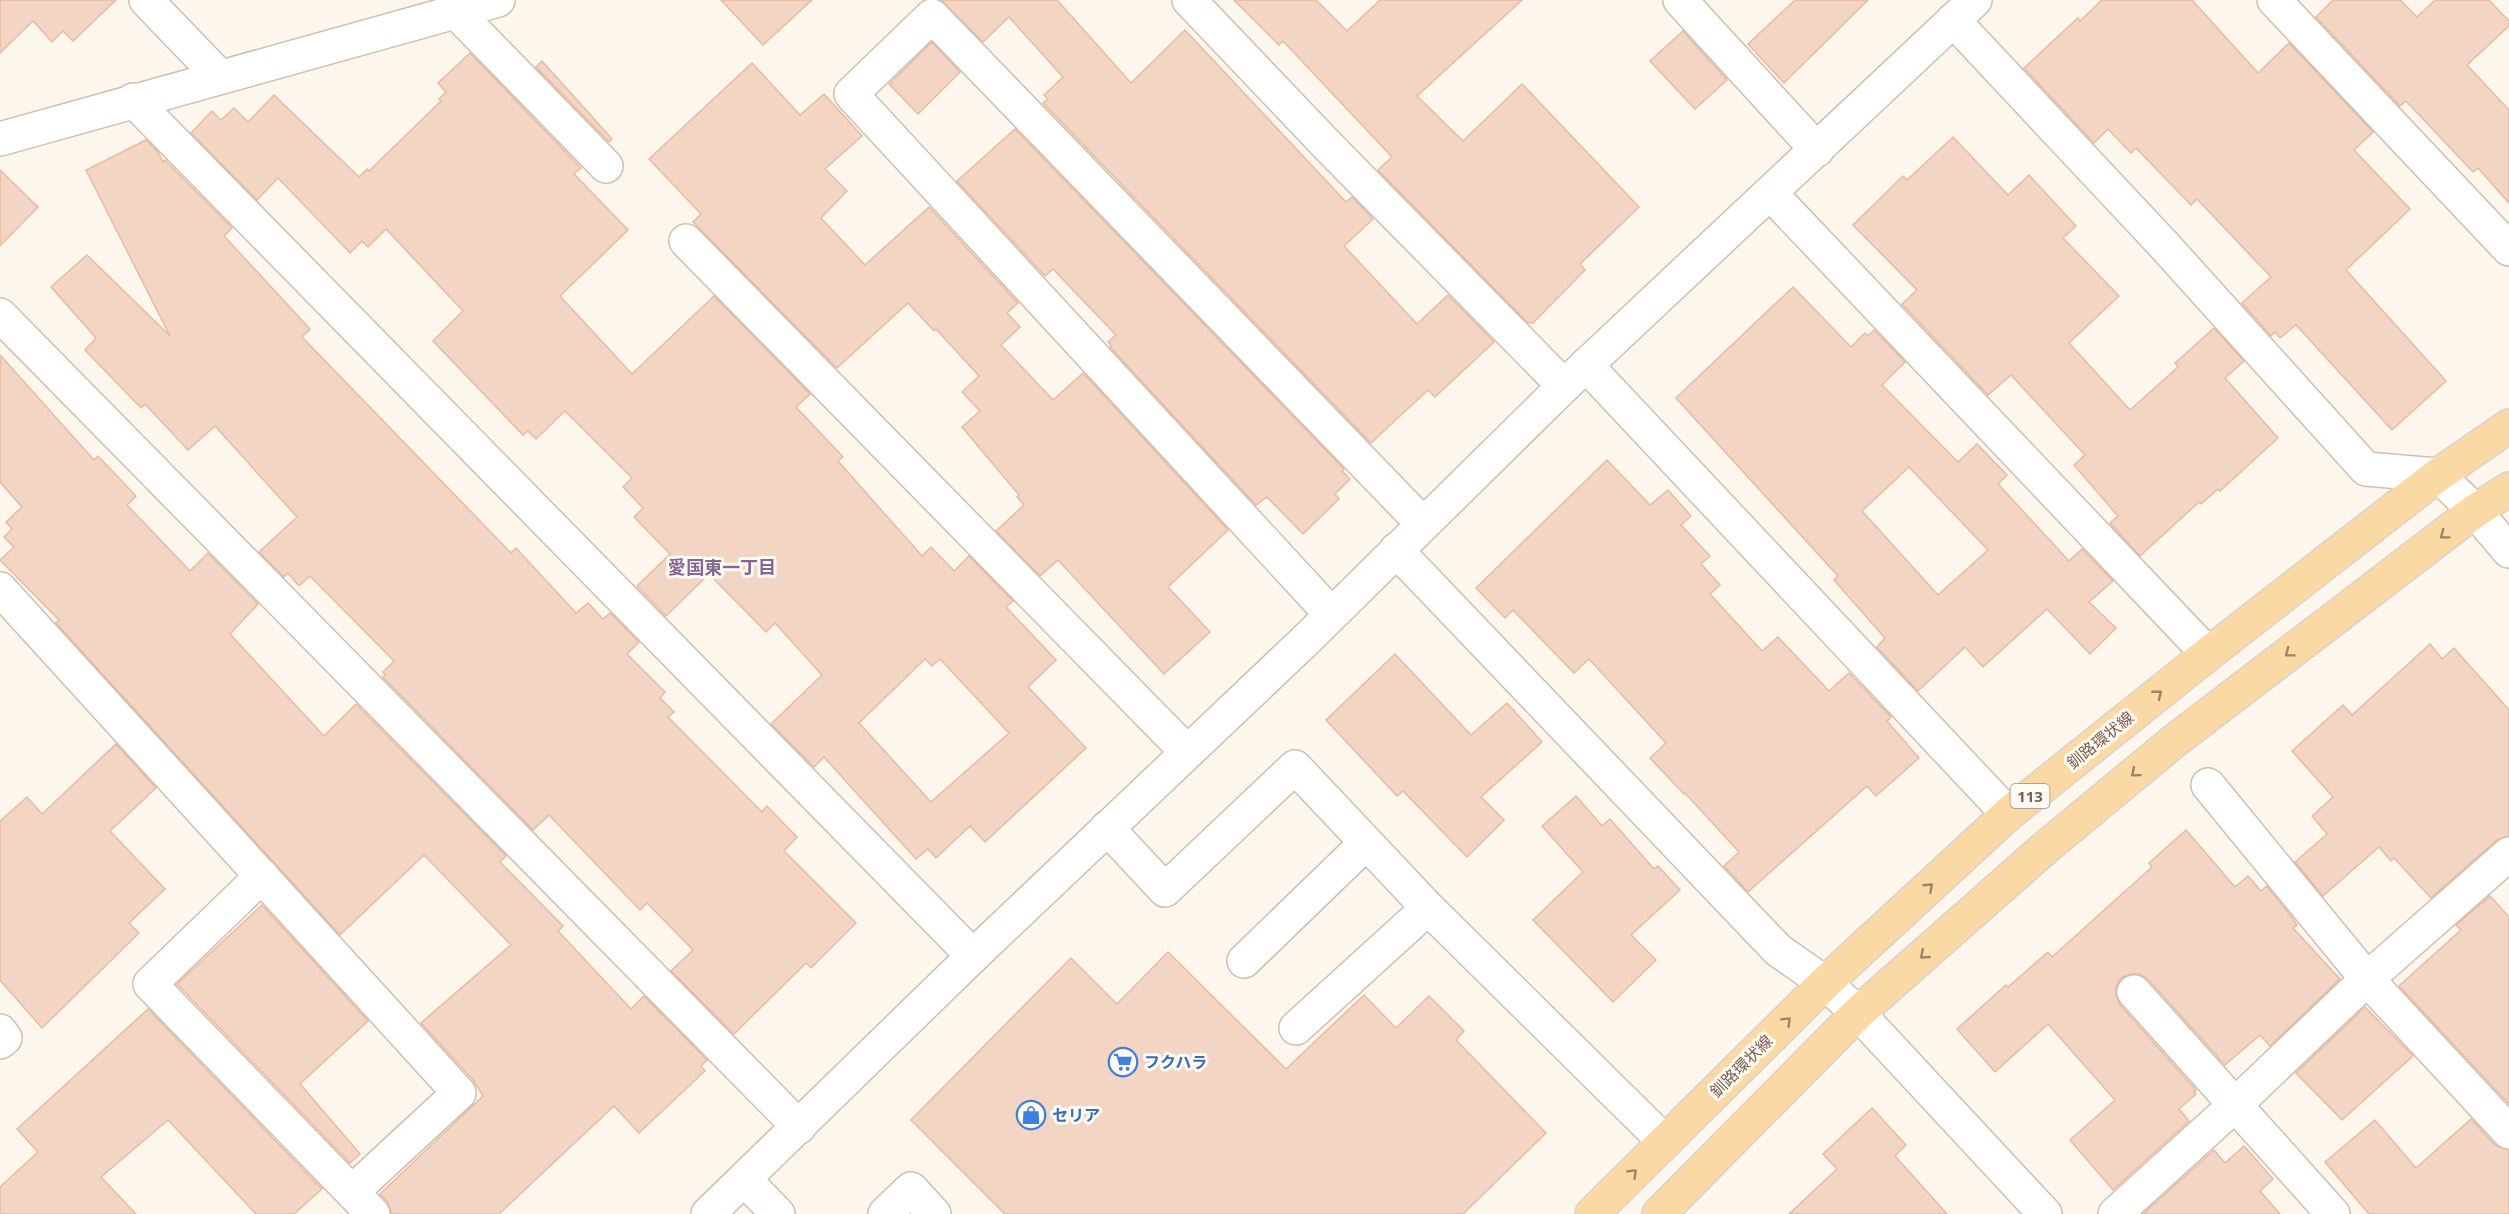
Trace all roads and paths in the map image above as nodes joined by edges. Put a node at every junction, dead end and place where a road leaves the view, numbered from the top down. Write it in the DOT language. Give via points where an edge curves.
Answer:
graph roads {
  1 [pos="146,0"];
  2 [pos="498,0"];
  3 [pos="1189,0"];
  4 [pos="1680,0"];
  5 [pos="2274,0"];
  6 [pos="1964,10"];
  7 [pos="456,12"];
  8 [pos="219,76"];
  9 [pos="133,100"];
  10 [pos="0,139"];
  11 [pos="1816,150"];
  12 [pos="606,166"];
  13 [pos="1770,193"];
  14 [pos="686,241"];
  15 [pos="2509,249"];
  16 [pos="0,315"];
  17 [pos="1575,376"];
  18 [pos="2509,426"];
  19 [pos="2438,475"];
  20 [pos="2509,489"];
  21 [pos="2475,511"];
  22 [pos="1423,524"];
  23 [pos="1396,550"];
  24 [pos="2509,551"];
  25 [pos="0,589"];
  26 [pos="1331,614"];
  27 [pos="2208,654"];
  28 [pos="1187,752"];
  29 [pos="2208,785"];
  30 [pos="2008,814"];
  31 [pos="1107,828"];
  32 [pos="1366,843"];
  33 [pos="2507,859"];
  34 [pos="262,876"];
  35 [pos="1428,908"];
  36 [pos="973,956"];
  37 [pos="1244,961"];
  38 [pos="2367,979"];
  39 [pos="1825,983"];
  40 [pos="2134,992"];
  41 [pos="1858,1013"];
  42 [pos="1296,1028"];
  43 [pos="0,1031"];
  44 [pos="0,1042"];
  45 [pos="2235,1104"];
  46 [pos="799,1127"];
  47 [pos="2509,1132"];
  48 [pos="1665,1142"];
  49 [pos="745,1180"];
  50 [pos="362,1203"];
  51 [pos="708,1214"];
  52 [pos="778,1214"];
  53 [pos="885,1214"];
  54 [pos="934,1214"];
  55 [pos="1592,1214"];
  56 [pos="1659,1214"];
  57 [pos="2045,1214"];
  58 [pos="2115,1214"];
  59 [pos="2332,1214"];
  1 -- 8 [label="street"];
  2 -- 7 [label="street"];
  3 -- 17 [label="street" via="1335,153"];
  4 -- 11 [label="street"];
  5 -- 15 [label="street"];
  6 -- 11 [label="street"];
  6 -- 19 [label="street" via="2163,244 2366,469"];
  7 -- 8 [label="street"];
  7 -- 12 [label="street"];
  8 -- 9 [label="street"];
  9 -- 10 [label="street"];
  9 -- 36 [label="street"];
  11 -- 13 [label="street"];
  13 -- 17 [label="street"];
  13 -- 27 [label="street"];
  14 -- 28 [label="street"];
  16 -- 46 [label="street"];
  17 -- 22 [label="street"];
  17 -- 30 [label="street"];
  18 -- 19 [label="main road, 釧路環状線 / 113"];
  19 -- 21 [label="street"];
  19 -- 27 [label="main road, 釧路環状線 / 113"];
  20 -- 21 [label="main road"];
  21 -- 24 [label="street"];
  21 -- 41 [label="main road, one-way" via="2173,742 2045,848"];
  22 -- 23 [label="street"];
  22 -- 26 [label="street" via="932,16 859,86 851,94"];
  23 -- 26 [label="street"];
  23 -- 39 [label="street" via="1778,950"];
  25 -- 34 [label="street"];
  26 -- 28 [label="street"];
  30 -- 27 [label="main road, 釧路環状線 / 113, one-way"];
  28 -- 31 [label="street"];
  29 -- 38 [label="street"];
  39 -- 30 [label="main road, 釧路環状線 / 113, one-way"];
  31 -- 32 [label="street" via="1165,890 1295,767"];
  31 -- 36 [label="street"];
  32 -- 35 [label="street"];
  32 -- 37 [label="street"];
  33 -- 38 [label="street"];
  34 -- 50 [label="street" via="459,1093"];
  34 -- 50 [label="street" via="150,984"];
  35 -- 42 [label="street"];
  35 -- 48 [label="street"];
  36 -- 46 [label="street"];
  38 -- 45 [label="street"];
  38 -- 47 [label="street"];
  39 -- 41 [label="street"];
  48 -- 39 [label="main road, 釧路環状線 / 113, one-way"];
  40 -- 45 [label="street"];
  41 -- 56 [label="main road"];
  41 -- 57 [label="street"];
  43 -- 44 [label="street" via="5,1038"];
  45 -- 58 [label="street"];
  45 -- 59 [label="street"];
  46 -- 49 [label="street"];
  55 -- 48 [label="main road, 釧路環状線 / 113, one-way"];
  49 -- 51 [label="street"];
  49 -- 52 [label="street"];
  53 -- 54 [label="street" via="911,1189"];
}
